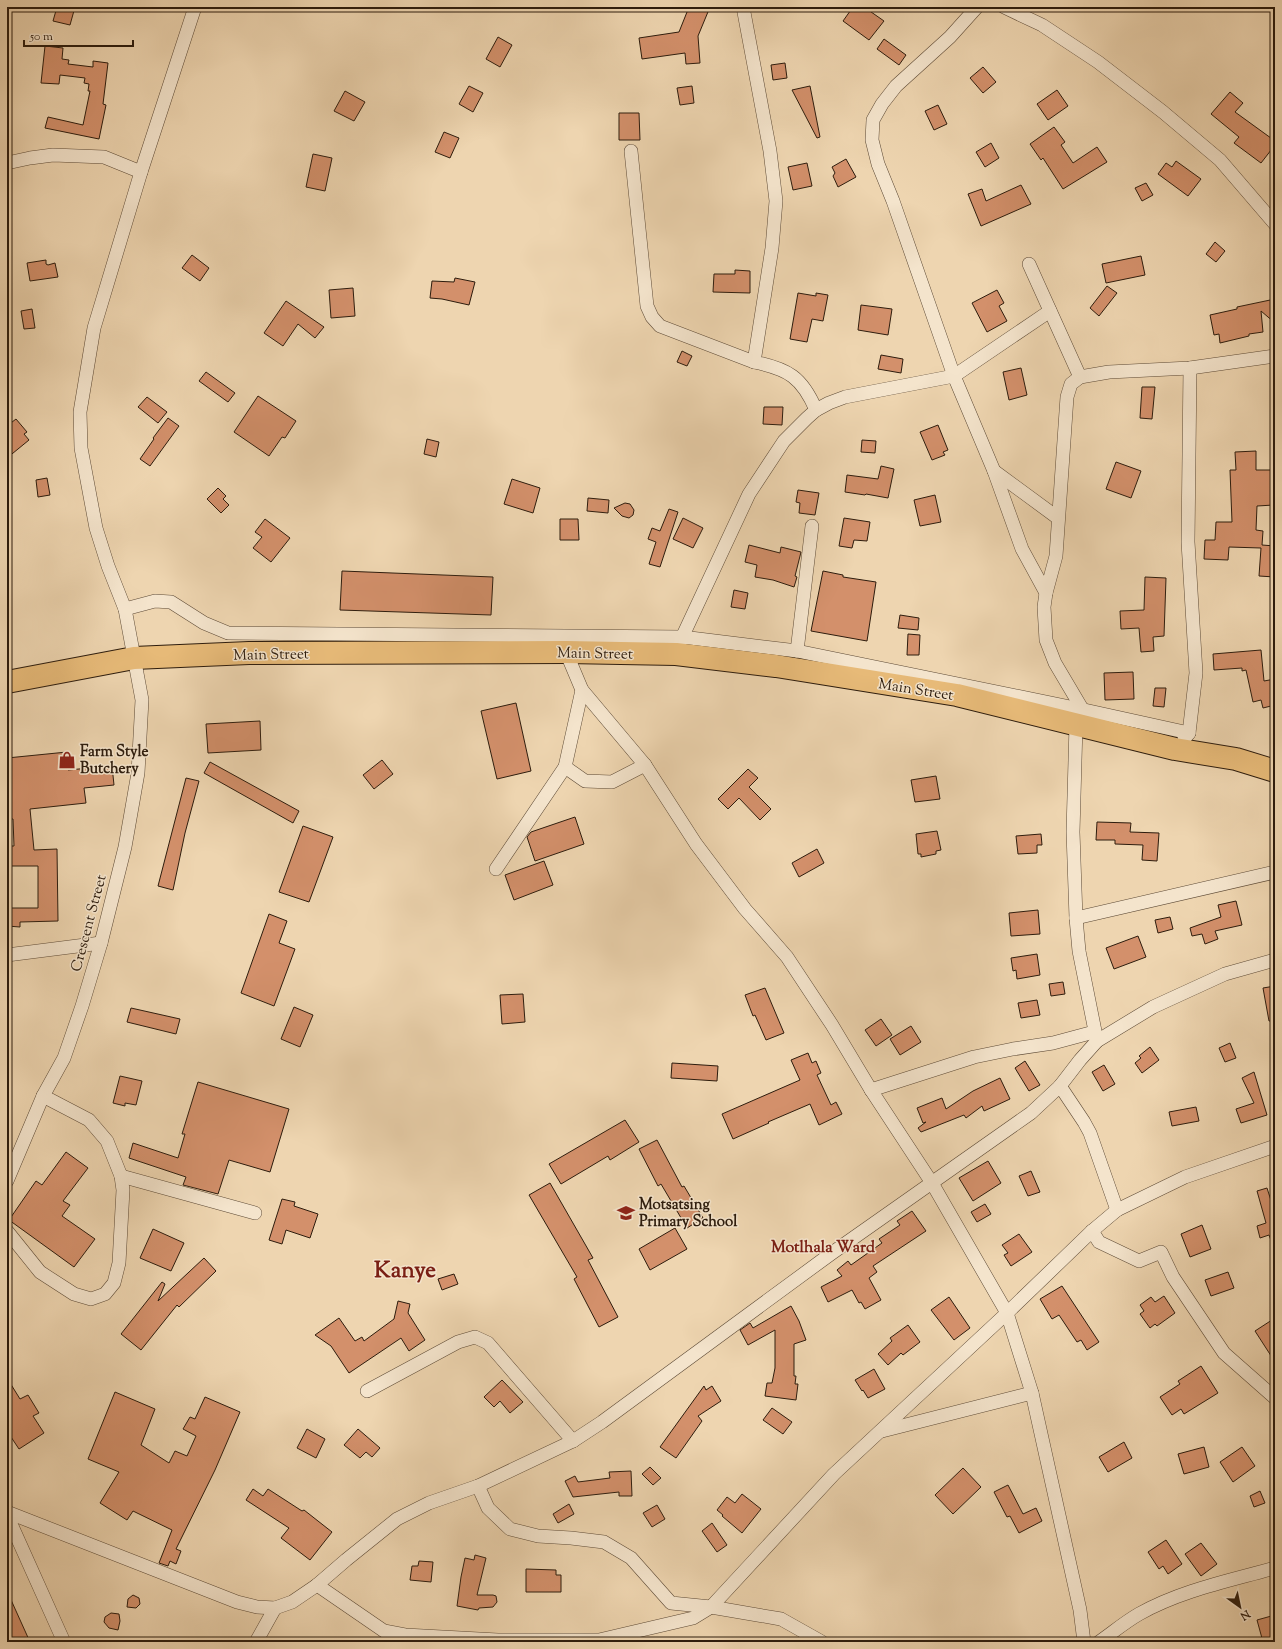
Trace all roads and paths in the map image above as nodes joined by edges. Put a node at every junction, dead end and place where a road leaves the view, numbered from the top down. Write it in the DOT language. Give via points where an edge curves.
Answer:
graph roads {
  1 [pos="195,7"];
  2 [pos="743,7"];
  3 [pos="977,7"];
  4 [pos="1004,7"];
  5 [pos="631,151"];
  6 [pos="7,163"];
  7 [pos="141,172"];
  8 [pos="1275,224"];
  9 [pos="1029,264"];
  10 [pos="1050,311"];
  11 [pos="1275,356"];
  12 [pos="754,362"];
  13 [pos="1190,368"];
  14 [pos="954,376"];
  15 [pos="1080,377"];
  16 [pos="816,410"];
  17 [pos="994,471"];
  18 [pos="1058,518"];
  19 [pos="812,526"];
  20 [pos="1046,593"];
  21 [pos="125,609"];
  22 [pos="679,645"];
  23 [pos="797,651"];
  24 [pos="566,652"];
  25 [pos="134,658"];
  26 [pos="7,682"];
  27 [pos="582,690"];
  28 [pos="1078,717"];
  29 [pos="1190,733"];
  30 [pos="1175,749"];
  31 [pos="646,765"];
  32 [pos="565,767"];
  33 [pos="1275,771"];
  34 [pos="1275,784"];
  35 [pos="496,869"];
  36 [pos="1275,872"];
  37 [pos="1076,918"];
  38 [pos="101,944"];
  39 [pos="7,955"];
  40 [pos="1275,960"];
  41 [pos="1095,1037"];
  42 [pos="1060,1086"];
  43 [pos="871,1090"];
  44 [pos="43,1096"];
  45 [pos="1275,1146"];
  46 [pos="121,1176"];
  47 [pos="7,1182"];
  48 [pos="932,1183"];
  49 [pos="1117,1210"];
  50 [pos="255,1213"];
  51 [pos="7,1231"];
  52 [pos="1092,1231"];
  53 [pos="1007,1313"];
  54 [pos="367,1391"];
  55 [pos="1032,1393"];
  56 [pos="1275,1398"];
  57 [pos="880,1432"];
  58 [pos="573,1441"];
  59 [pos="478,1486"];
  60 [pos="7,1513"];
  61 [pos="1275,1568"];
  62 [pos="317,1585"];
  63 [pos="711,1607"];
  64 [pos="275,1608"];
  65 [pos="64,1642"];
  66 [pos="256,1642"];
  67 [pos="822,1642"];
  68 [pos="1084,1642"];
  69 [pos="1099,1642"];
  1 -- 7 [label="street, Crescent Street"];
  2 -- 12 [label="street" via="770,151 776,201 772,248"];
  3 -- 14 [label="street" via="950,37 896,86 873,120 872,140 878,164"];
  4 -- 8 [label="street" via="1042,25 1098,62 1163,112 1220,160"];
  5 -- 12 [label="street" via="648,306 652,317 660,326"];
  6 -- 7 [label="street" via="53,155 104,157"];
  7 -- 21 [label="street, Crescent Street" via="94,328 80,412 81,448 96,528"];
  9 -- 10 [label="street"];
  10 -- 14 [label="street"];
  10 -- 15 [label="street"];
  11 -- 13 [label="street"];
  12 -- 16 [label="street" via="773,366 793,375 807,392"];
  13 -- 15 [label="street" via="1109,372"];
  13 -- 29 [label="street" via="1188,542 1196,673"];
  14 -- 16 [label="street" via="845,397"];
  14 -- 17 [label="street"];
  15 -- 18 [label="street" via="1071,384 1067,397"];
  16 -- 22 [label="street" via="784,441 749,494"];
  17 -- 18 [label="street"];
  17 -- 20 [label="street" via="1022,549"];
  18 -- 20 [label="street" via="1056,556"];
  19 -- 23 [label="street"];
  20 -- 28 [label="street" via="1046,640"];
  21 -- 22 [label="street" via="155,601 171,602 204,623 228,634"];
  21 -- 25 [label="street, Crescent Street"];
  22 -- 23 [label="street"];
  22 -- 24 [label="highway, Main Street"];
  22 -- 28 [label="highway, Main Street" via="776,666"];
  23 -- 28 [label="street"];
  24 -- 25 [label="highway, Main Street" via="249,653"];
  24 -- 27 [label="street"];
  25 -- 26 [label="highway, Main Street"];
  25 -- 38 [label="street, Crescent Street" via="142,700 138,773"];
  27 -- 31 [label="street"];
  27 -- 32 [label="street"];
  28 -- 29 [label="street"];
  28 -- 30 [label="highway, Main Street" via="1098,730"];
  28 -- 37 [label="street" via="1073,832"];
  29 -- 30 [label="street"];
  30 -- 33 [label="highway, Main Street" via="1236,759"];
  30 -- 34 [label="highway, Main Street"];
  31 -- 32 [label="street" via="612,782 585,781"];
  31 -- 43 [label="street" via="696,844 745,909 787,957"];
  32 -- 35 [label="street"];
  36 -- 37 [label="street"];
  37 -- 41 [label="street" via="1079,951"];
  38 -- 39 [label="street"];
  38 -- 44 [label="street, Crescent Street" via="64,1058"];
  40 -- 41 [label="street" via="1225,974"];
  41 -- 42 [label="street"];
  41 -- 43 [label="street" via="974,1057"];
  42 -- 48 [label="street" via="1031,1113"];
  42 -- 49 [label="street" via="1090,1133"];
  43 -- 48 [label="street"];
  44 -- 46 [label="street" via="89,1120 107,1141"];
  44 -- 47 [label="street, Crescent Street"];
  45 -- 49 [label="street" via="1185,1177"];
  46 -- 50 [label="street"];
  46 -- 51 [label="street" via="119,1263 114,1283 105,1294 91,1299 74,1294 40,1272"];
  48 -- 53 [label="street"];
  48 -- 58 [label="street"];
  49 -- 52 [label="street"];
  52 -- 53 [label="street"];
  52 -- 56 [label="street" via="1099,1242 1139,1261 1161,1252 1173,1277 1224,1353"];
  53 -- 55 [label="street"];
  53 -- 57 [label="street"];
  54 -- 58 [label="street" via="458,1342 475,1337 488,1343"];
  55 -- 57 [label="street"];
  55 -- 68 [label="street" via="1080,1610"];
  57 -- 63 [label="street" via="834,1474"];
  58 -- 59 [label="street"];
  59 -- 62 [label="street" via="429,1503 397,1519"];
  59 -- 63 [label="street" via="488,1508 510,1529 538,1536 604,1542 631,1558 671,1603"];
  60 -- 64 [label="street" via="237,1602"];
  60 -- 65 [label="street"];
  61 -- 69 [label="street" via="1213,1584 1164,1602 1139,1614"];
  62 -- 63 [label="street" via="384,1631 405,1635 498,1640 599,1640 693,1618"];
  62 -- 64 [label="street" via="292,1602"];
  63 -- 67 [label="street" via="781,1619"];
  64 -- 66 [label="street"];
}
